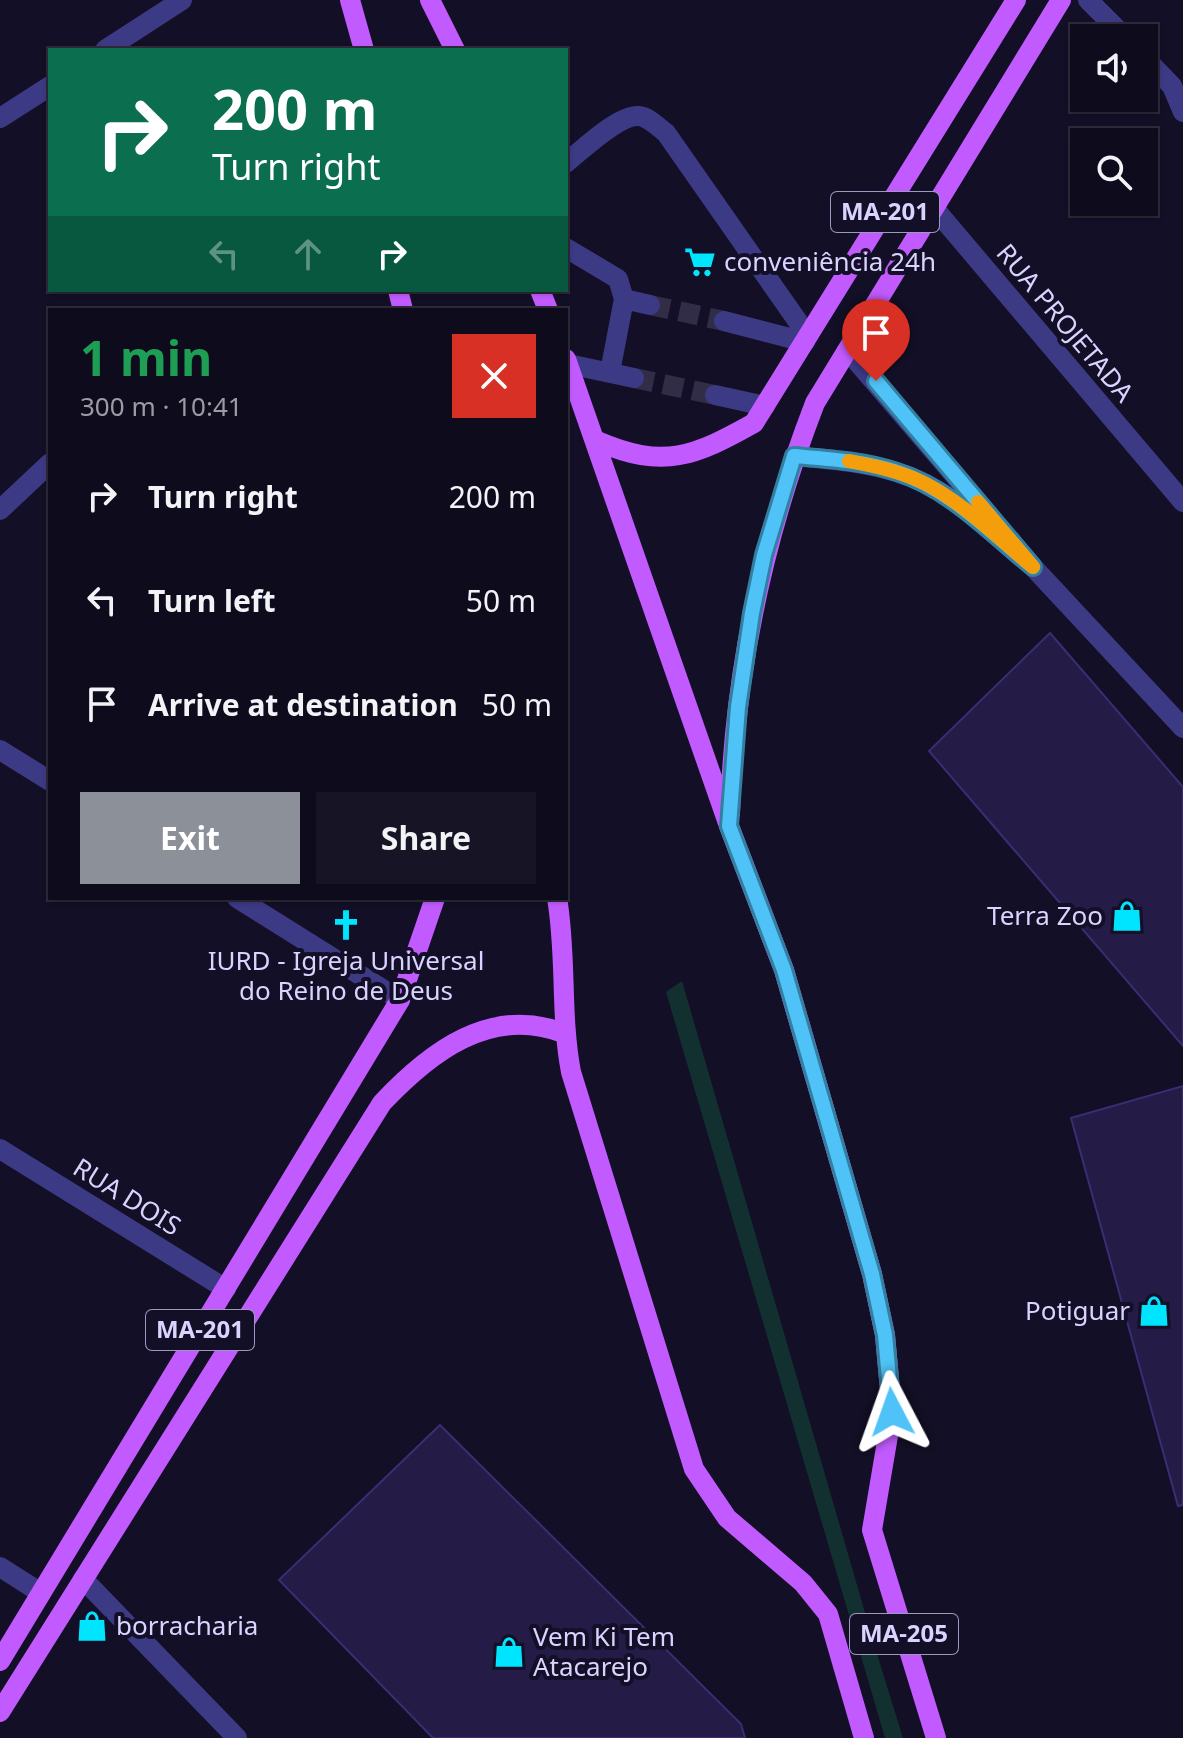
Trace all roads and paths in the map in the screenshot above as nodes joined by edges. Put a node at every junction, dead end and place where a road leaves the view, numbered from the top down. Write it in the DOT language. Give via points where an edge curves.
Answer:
graph roads {
  1 [pos="182,0"];
  2 [pos="350,0"];
  3 [pos="430,0"];
  4 [pos="1016,0"];
  5 [pos="1061,0"];
  6 [pos="1088,0"];
  7 [pos="1112,24"];
  8 [pos="363,47"];
  9 [pos="108,48"];
  10 [pos="454,48"];
  11 [pos="1158,70"];
  12 [pos="48,87"];
  13 [pos="1178,88"];
  14 [pos="1183,112"];
  15 [pos="0,118"];
  16 [pos="568,161"];
  17 [pos="934,208"];
  18 [pos="568,249"];
  19 [pos="624,299"];
  20 [pos="650,305"];
  21 [pos="724,321"];
  22 [pos="806,339"];
  23 [pos="847,350"];
  24 [pos="568,362"];
  25 [pos="568,365"];
  26 [pos="610,372"];
  27 [pos="634,378"];
  28 [pos="715,395"];
  29 [pos="760,414"];
  30 [pos="597,441"];
  31 [pos="794,456"];
  32 [pos="48,465"];
  33 [pos="1183,502"];
  34 [pos="0,510"];
  35 [pos="1033,567"];
  36 [pos="1183,728"];
  37 [pos="0,750"];
  38 [pos="48,780"];
  39 [pos="729,826"];
  40 [pos="240,900"];
  41 [pos="434,900"];
  42 [pos="557,900"];
  43 [pos="400,1000"];
  44 [pos="563,1033"];
  45 [pos="0,1149"];
  46 [pos="226,1289"];
  47 [pos="0,1567"];
  48 [pos="83,1579"];
  49 [pos="41,1593"];
  50 [pos="0,1661"];
  51 [pos="0,1712"];
  52 [pos="237,1738"];
  53 [pos="864,1738"];
  54 [pos="936,1738"];
  1 -- 9 [label="street"];
  2 -- 8 [label="main road"];
  3 -- 10 [label="main road"];
  4 -- 22 [label="main road, MA-201"];
  5 -- 17 [label="main road, MA-201"];
  6 -- 7 [label="street"];
  11 -- 13 [label="street"];
  12 -- 15 [label="street"];
  13 -- 14 [label="street"];
  16 -- 22 [label="street" via="622,119 639,116 652,122 666,133"];
  17 -- 23 [label="main road, MA-201"];
  17 -- 33 [label="street, RUA PROJETADA"];
  18 -- 19 [label="street" via="618,279"];
  19 -- 20 [label="street"];
  19 -- 26 [label="street"];
  21 -- 22 [label="street"];
  22 -- 29 [label="main road, MA-201"];
  23 -- 31 [label="main road, MA-201" via="815,403"];
  23 -- 35 [label="street"];
  24 -- 26 [label="street"];
  25 -- 30 [label="main road"];
  26 -- 27 [label="street"];
  28 -- 29 [label="street"];
  29 -- 30 [label="main road" via="696,453 631,453"];
  30 -- 39 [label="main road"];
  31 -- 35 [label="street" via="848,460 923,483"];
  31 -- 39 [label="main road" via="752,613"];
  32 -- 34 [label="street"];
  35 -- 36 [label="street"];
  37 -- 38 [label="street"];
  39 -- 54 [label="main road, MA-205" via="784,970 872,1274 885,1335 892,1423 872,1530"];
  40 -- 43 [label="street"];
  41 -- 43 [label="main road"];
  42 -- 44 [label="main road"];
  43 -- 46 [label="main road, MA-201"];
  44 -- 48 [label="main road, MA-201" via="533,1024 486,1029 432,1056 382,1103"];
  44 -- 53 [label="main road, MA-205" via="579,1106 694,1469 727,1518 803,1583 828,1614"];
  45 -- 46 [label="street, RUA DOIS"];
  46 -- 49 [label="main road, MA-201"];
  47 -- 49 [label="street"];
  48 -- 51 [label="main road, MA-201"];
  48 -- 52 [label="street"];
  49 -- 50 [label="main road, MA-201"];
}
